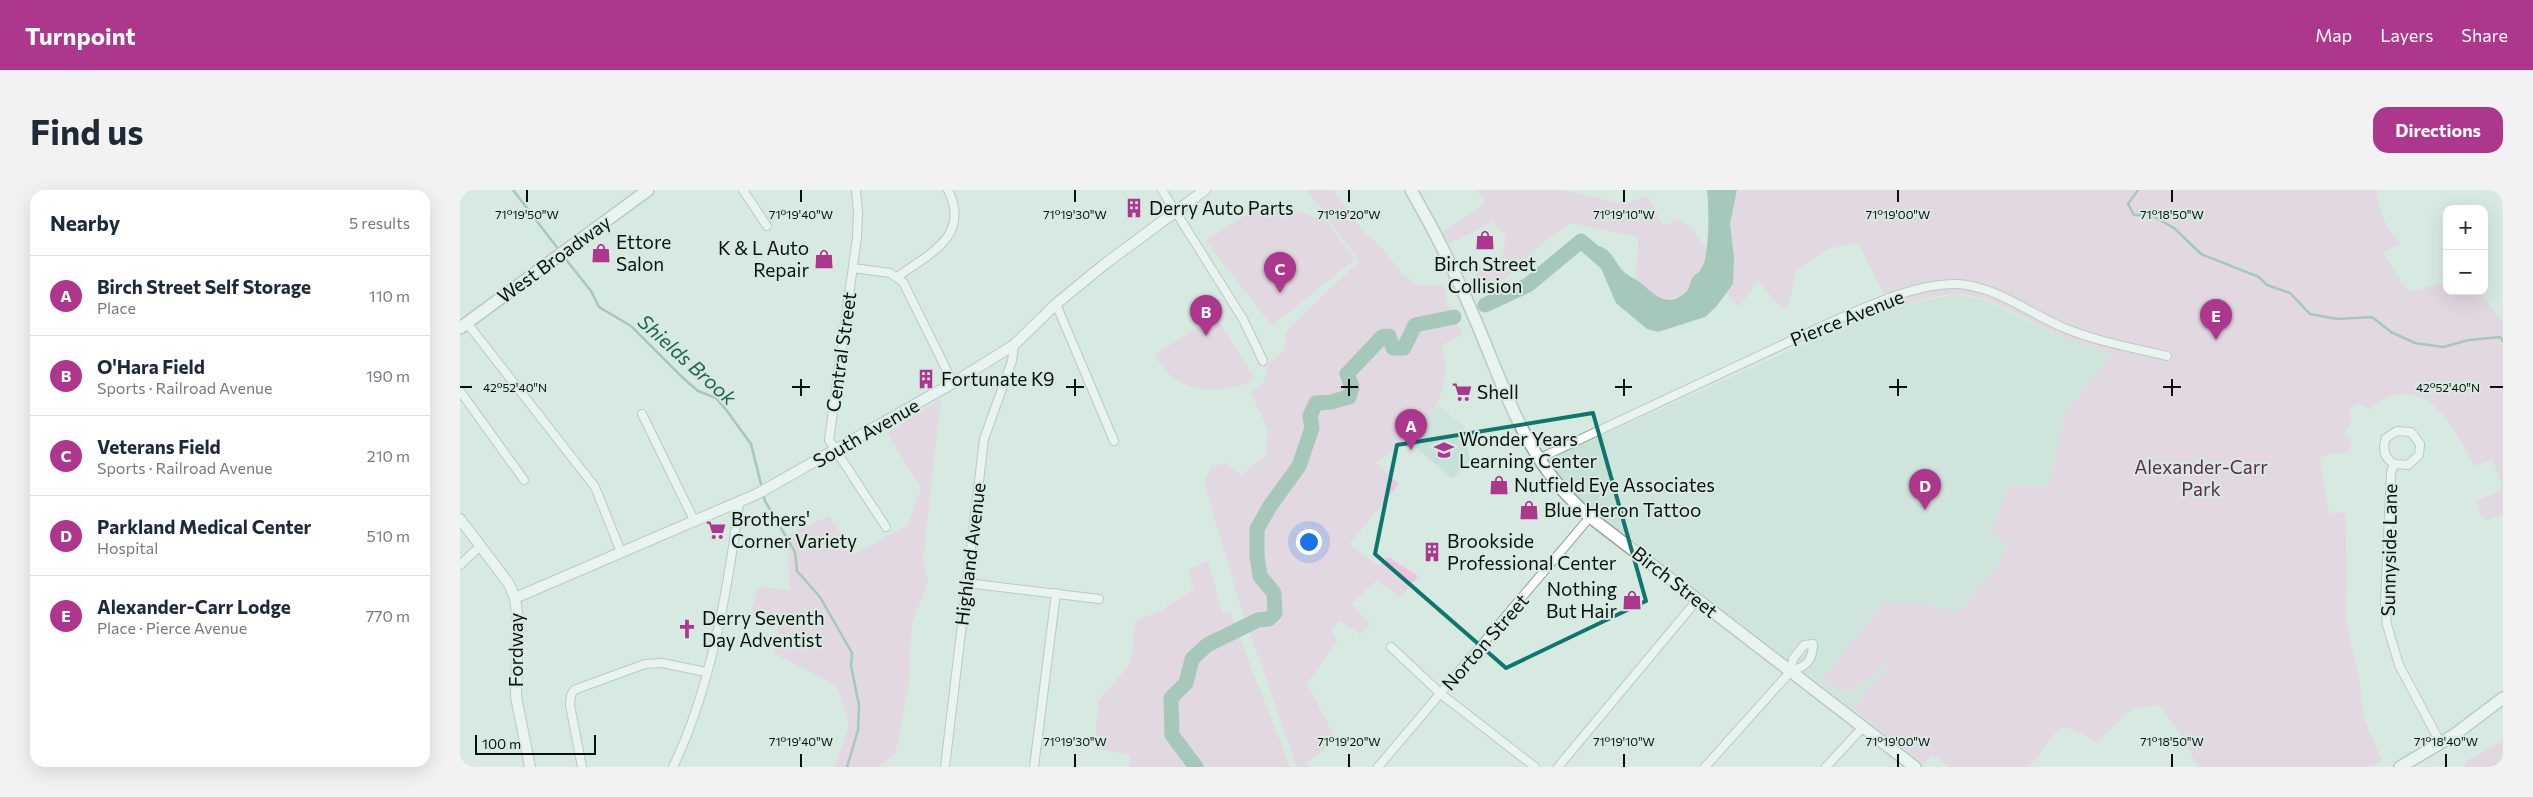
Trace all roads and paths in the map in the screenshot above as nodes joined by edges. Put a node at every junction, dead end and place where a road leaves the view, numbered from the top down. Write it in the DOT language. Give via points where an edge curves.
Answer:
graph roads {
  1 [pos="648,190"];
  2 [pos="743,190"];
  3 [pos="856,190"];
  4 [pos="948,190"];
  5 [pos="1162,190"];
  6 [pos="1204,190"];
  7 [pos="1411,190"];
  8 [pos="1175,211"];
  9 [pos="767,226"];
  10 [pos="853,268"];
  11 [pos="897,276"];
  12 [pos="1056,304"];
  13 [pos="463,326"];
  14 [pos="1014,345"];
  15 [pos="2167,356"];
  16 [pos="1264,361"];
  17 [pos="953,383"];
  18 [pos="460,391"];
  19 [pos="642,414"];
  20 [pos="1114,441"];
  21 [pos="834,451"];
  22 [pos="1538,459"];
  23 [pos="2394,464"];
  24 [pos="524,480"];
  25 [pos="739,502"];
  26 [pos="1590,517"];
  27 [pos="460,519"];
  28 [pos="695,522"];
  29 [pos="886,527"];
  30 [pos="480,546"];
  31 [pos="621,552"];
  32 [pos="460,565"];
  33 [pos="967,583"];
  34 [pos="1056,593"];
  35 [pos="515,598"];
  36 [pos="1099,599"];
  37 [pos="1698,600"];
  38 [pos="1391,648"];
  39 [pos="1791,671"];
  40 [pos="706,672"];
  41 [pos="1441,694"];
  42 [pos="2503,698"];
  43 [pos="1863,726"];
  44 [pos="2441,744"];
  45 [pos="530,767"];
  46 [pos="582,767"];
  47 [pos="673,767"];
  48 [pos="945,767"];
  49 [pos="1034,767"];
  50 [pos="1378,767"];
  51 [pos="1535,767"];
  52 [pos="1558,767"];
  53 [pos="1705,767"];
  54 [pos="1826,767"];
  55 [pos="1915,767"];
  56 [pos="2400,767"];
  1 -- 13 [label="main road, West Broadway"];
  2 -- 9 [label="street"];
  3 -- 10 [label="street, Central Street" via="858,222"];
  4 -- 11 [label="street" via="956,212 950,234 938,247"];
  5 -- 8 [label="street"];
  6 -- 8 [label="street, South Avenue"];
  7 -- 22 [label="main road, Birch Street" via="1471,310"];
  8 -- 12 [label="street, South Avenue"];
  8 -- 16 [label="street" via="1243,320"];
  10 -- 11 [label="street"];
  10 -- 21 [label="street, Central Street" via="830,436"];
  11 -- 17 [label="street" via="913,298"];
  12 -- 14 [label="street, South Avenue"];
  12 -- 20 [label="street"];
  13 -- 31 [label="street" via="592,482"];
  14 -- 17 [label="street, South Avenue"];
  14 -- 33 [label="street, Highland Avenue" via="1012,361 984,439"];
  15 -- 22 [label="street, Pierce Avenue" via="2070,330 1985,290 1959,284 1940,286 1844,316"];
  17 -- 21 [label="street, South Avenue"];
  18 -- 24 [label="street"];
  19 -- 28 [label="street"];
  21 -- 25 [label="street, South Avenue"];
  21 -- 29 [label="street, Central Street"];
  22 -- 26 [label="main road, Birch Street" via="1565,495"];
  23 -- 23 [label="street, Sunnyside Lane" via="2408,465 2419,455 2418,440 2411,432 2397,431 2386,438 2384,451"];
  23 -- 44 [label="street, Sunnyside Lane" via="2389,497 2387,626 2399,665"];
  25 -- 28 [label="street, South Avenue"];
  25 -- 40 [label="street" via="726,589"];
  26 -- 37 [label="main road, Birch Street"];
  26 -- 41 [label="street, Norton Street"];
  27 -- 30 [label="street, Fordway"];
  28 -- 31 [label="street, South Avenue"];
  30 -- 32 [label="street"];
  30 -- 35 [label="street, Fordway" via="509,584"];
  31 -- 35 [label="street, South Avenue"];
  33 -- 34 [label="street"];
  33 -- 48 [label="street, Highland Avenue"];
  34 -- 36 [label="street"];
  34 -- 49 [label="street"];
  35 -- 45 [label="street, Fordway" via="518,621 516,692"];
  37 -- 39 [label="main road, Birch Street"];
  37 -- 52 [label="street"];
  38 -- 41 [label="street"];
  39 -- 43 [label="main road, Birch Street"];
  39 -- 53 [label="street"];
  40 -- 46 [label="street" via="662,663 646,664 574,690 570,704"];
  40 -- 47 [label="street" via="696,710"];
  41 -- 50 [label="street, Norton Street"];
  41 -- 51 [label="street"];
  42 -- 44 [label="main road"];
  43 -- 54 [label="street"];
  43 -- 55 [label="main road, Birch Street"];
  44 -- 56 [label="main road"];
}
